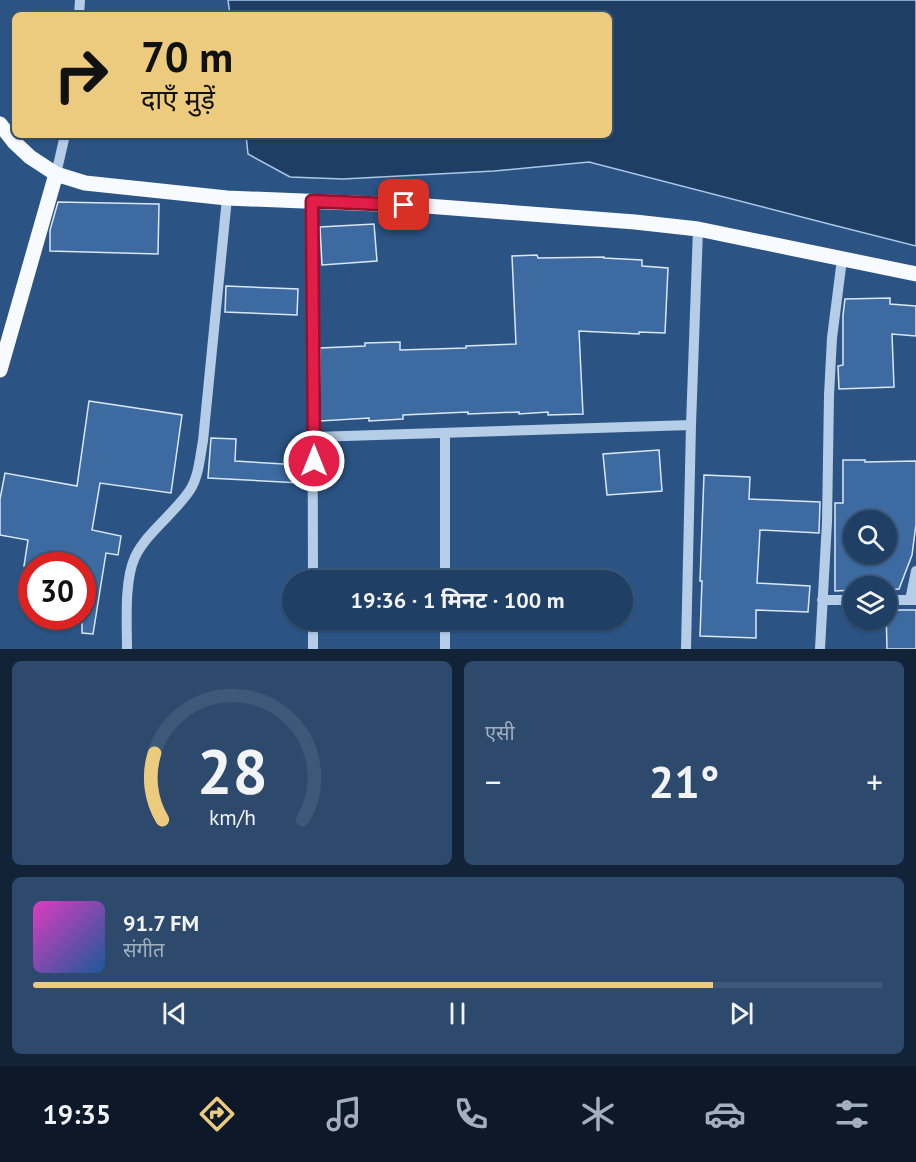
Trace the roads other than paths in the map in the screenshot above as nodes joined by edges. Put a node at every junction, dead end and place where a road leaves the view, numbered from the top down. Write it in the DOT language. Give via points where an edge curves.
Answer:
graph roads {
  1 [pos="0,124"];
  2 [pos="64,138"];
  3 [pos="56,174"];
  4 [pos="227,198"];
  5 [pos="312,201"];
  6 [pos="698,229"];
  7 [pos="842,259"];
  8 [pos="916,274"];
  9 [pos="0,370"];
  10 [pos="690,425"];
  11 [pos="445,433"];
  12 [pos="314,437"];
  13 [pos="314,570"];
  14 [pos="445,570"];
  15 [pos="916,571"];
  16 [pos="822,600"];
  17 [pos="843,600"];
  18 [pos="897,600"];
  19 [pos="913,600"];
  20 [pos="313,630"];
  21 [pos="445,630"];
  22 [pos="127,649"];
  23 [pos="313,649"];
  24 [pos="445,649"];
  25 [pos="686,649"];
  26 [pos="820,649"];
  1 -- 3 [label="main road" via="30,157"];
  2 -- 3 [label="street"];
  3 -- 4 [label="main road" via="85,183"];
  3 -- 9 [label="main road"];
  4 -- 5 [label="main road"];
  4 -- 22 [label="street" via="203,441 196,476 192,488 135,556 128,585"];
  5 -- 6 [label="main road" via="427,206"];
  5 -- 12 [label="street"];
  6 -- 7 [label="main road"];
  6 -- 10 [label="street"];
  7 -- 8 [label="main road"];
  7 -- 16 [label="street" via="832,338"];
  10 -- 11 [label="street"];
  10 -- 25 [label="street"];
  11 -- 12 [label="street"];
  11 -- 14 [label="street"];
  12 -- 13 [label="street"];
  15 -- 19 [label="street"];
  16 -- 17 [label="street"];
  16 -- 26 [label="street"];
  18 -- 19 [label="street"];
  20 -- 23 [label="street"];
  21 -- 24 [label="street"];
}
